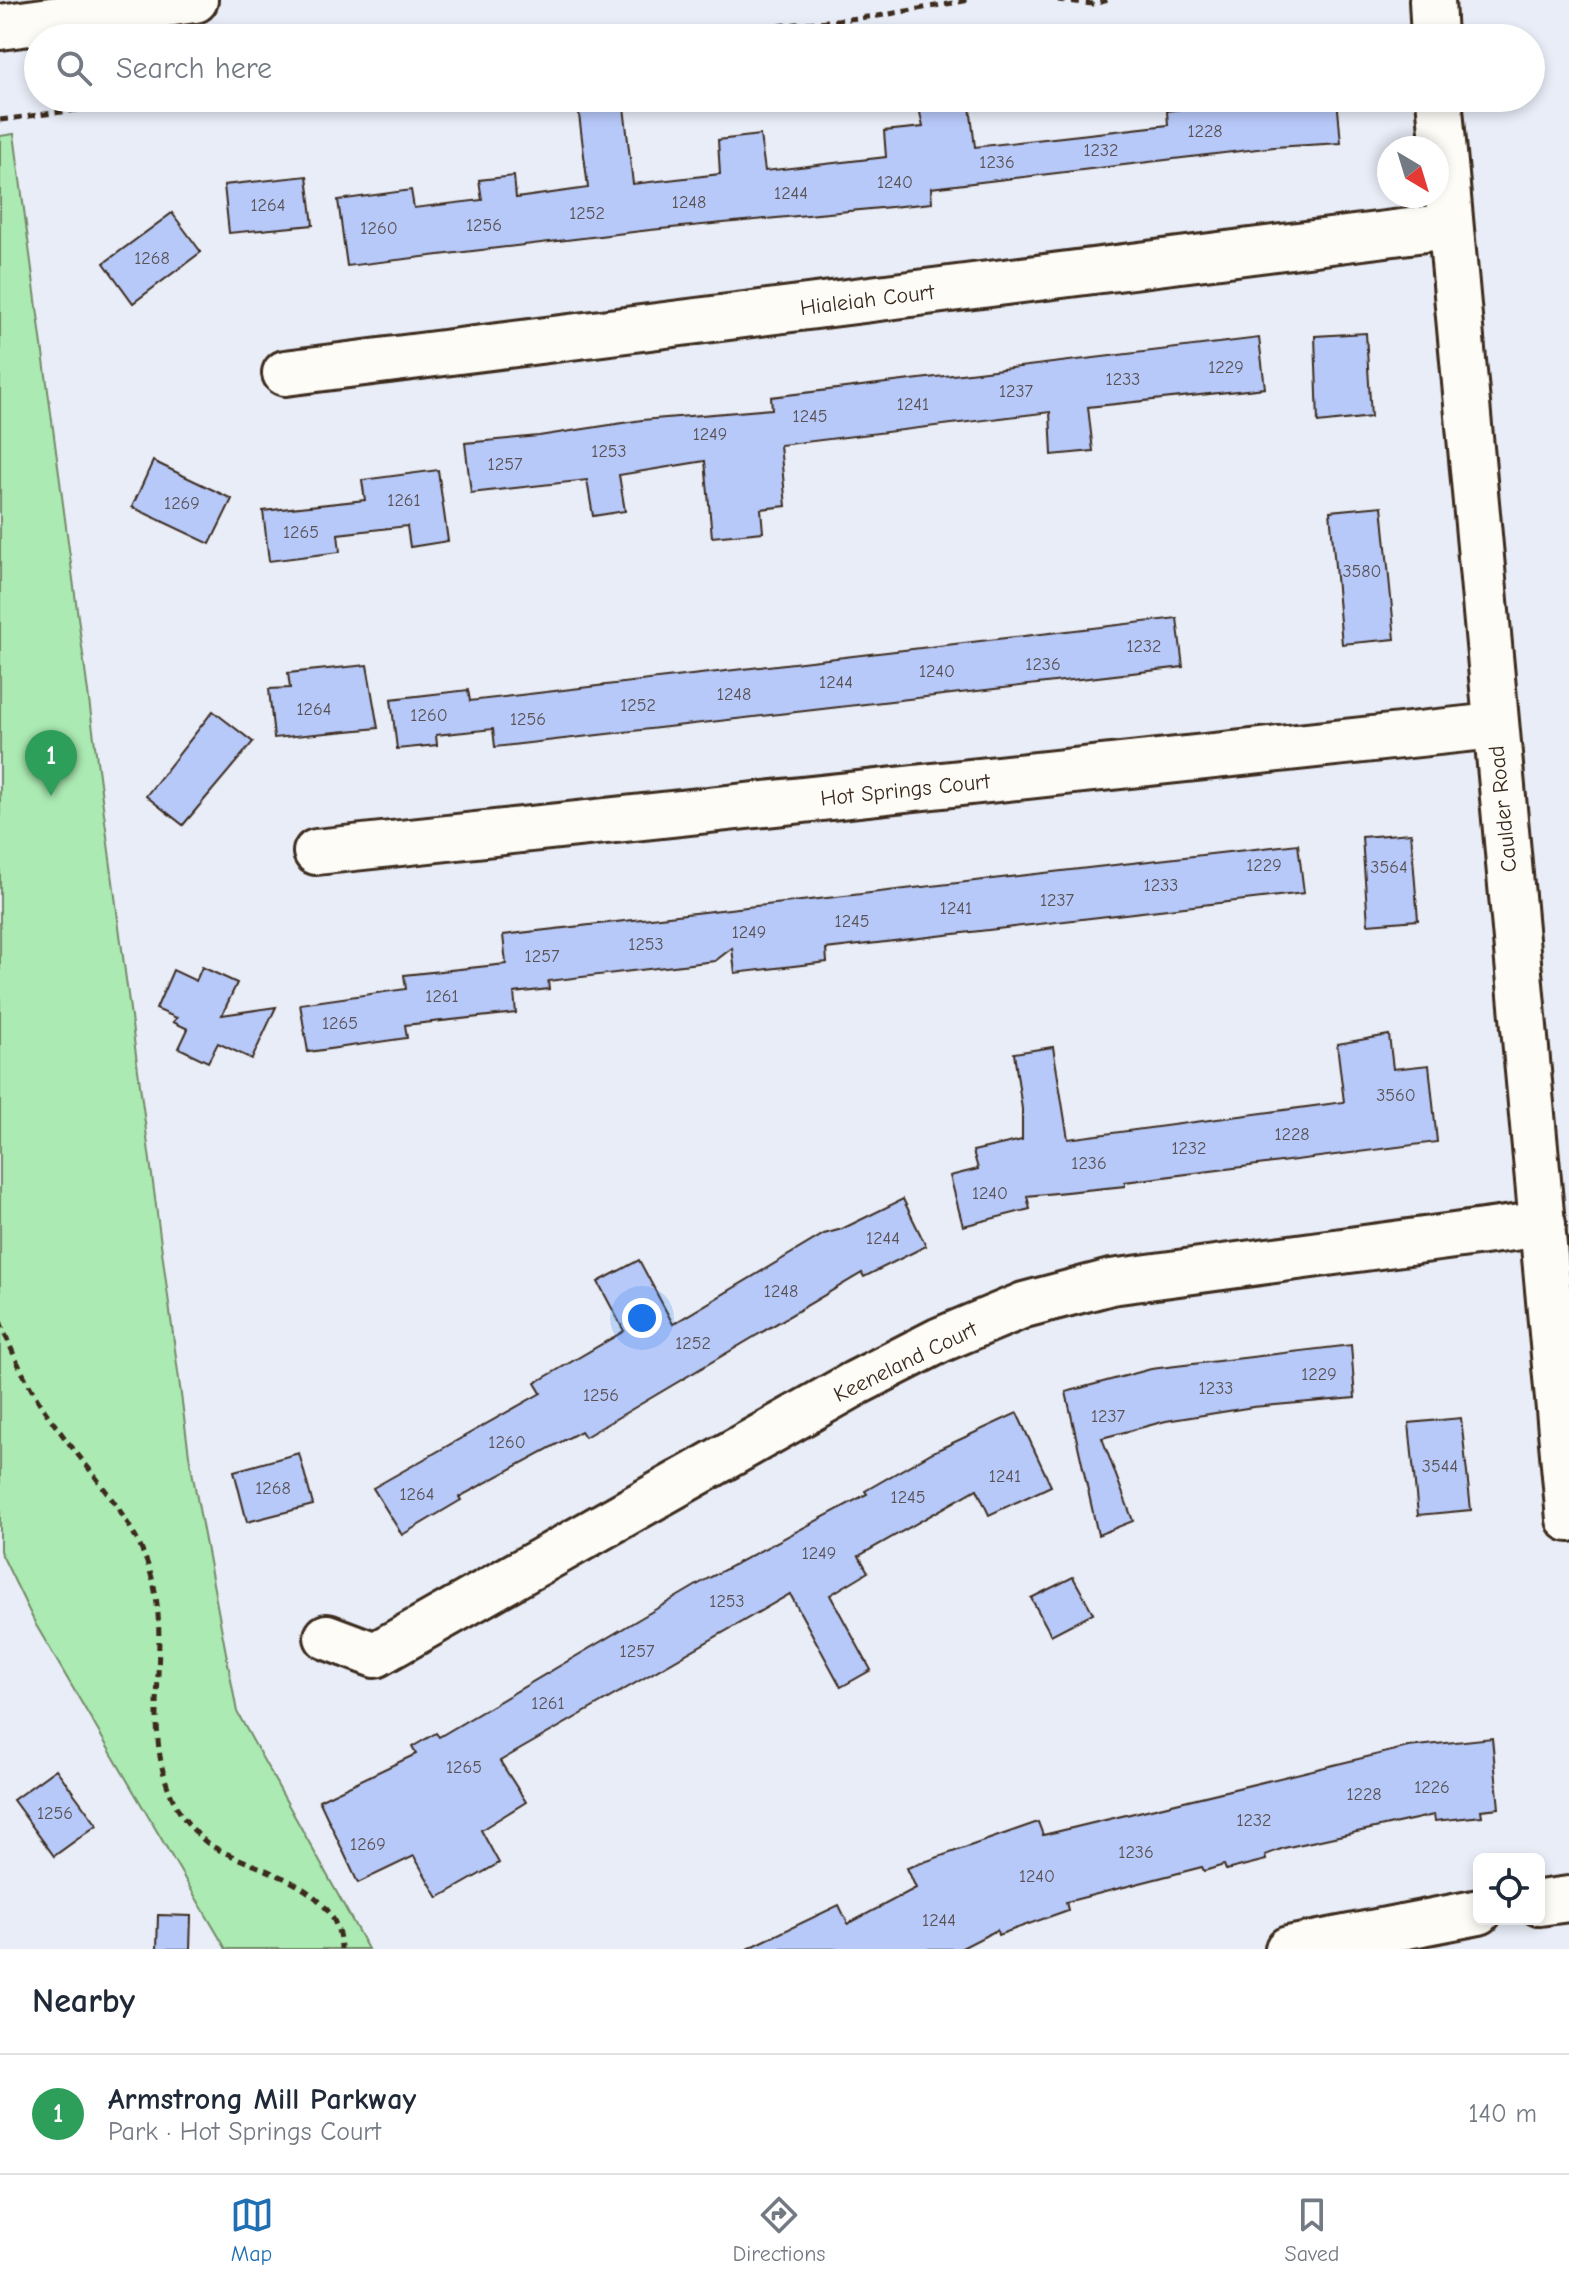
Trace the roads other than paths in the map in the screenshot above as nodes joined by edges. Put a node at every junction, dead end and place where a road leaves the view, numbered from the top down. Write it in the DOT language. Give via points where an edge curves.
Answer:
graph roads {
  1 [pos="195,0"];
  2 [pos="1432,0"];
  3 [pos="1433,24"];
  4 [pos="0,27"];
  5 [pos="1440,112"];
  6 [pos="1449,226"];
  7 [pos="285,373"];
  8 [pos="1494,726"];
  9 [pos="316,852"];
  10 [pos="1543,1224"];
  11 [pos="1569,1519"];
  12 [pos="327,1637"];
  13 [pos="1569,1899"];
  14 [pos="1545,1902"];
  15 [pos="1473,1913"];
  16 [pos="1288,1949"];
  1 -- 4 [label="street"];
  2 -- 3 [label="street"];
  5 -- 6 [label="street, Caulder Road"];
  6 -- 7 [label="street, Hialeiah Court"];
  6 -- 8 [label="street, Caulder Road"];
  8 -- 9 [label="street, Hot Springs Court"];
  8 -- 10 [label="street, Caulder Road"];
  10 -- 11 [label="street, Caulder Road"];
  10 -- 12 [label="street, Keeneland Court" via="1111,1282 1024,1305 856,1383 375,1655"];
  13 -- 14 [label="street"];
  15 -- 16 [label="street"];
}
